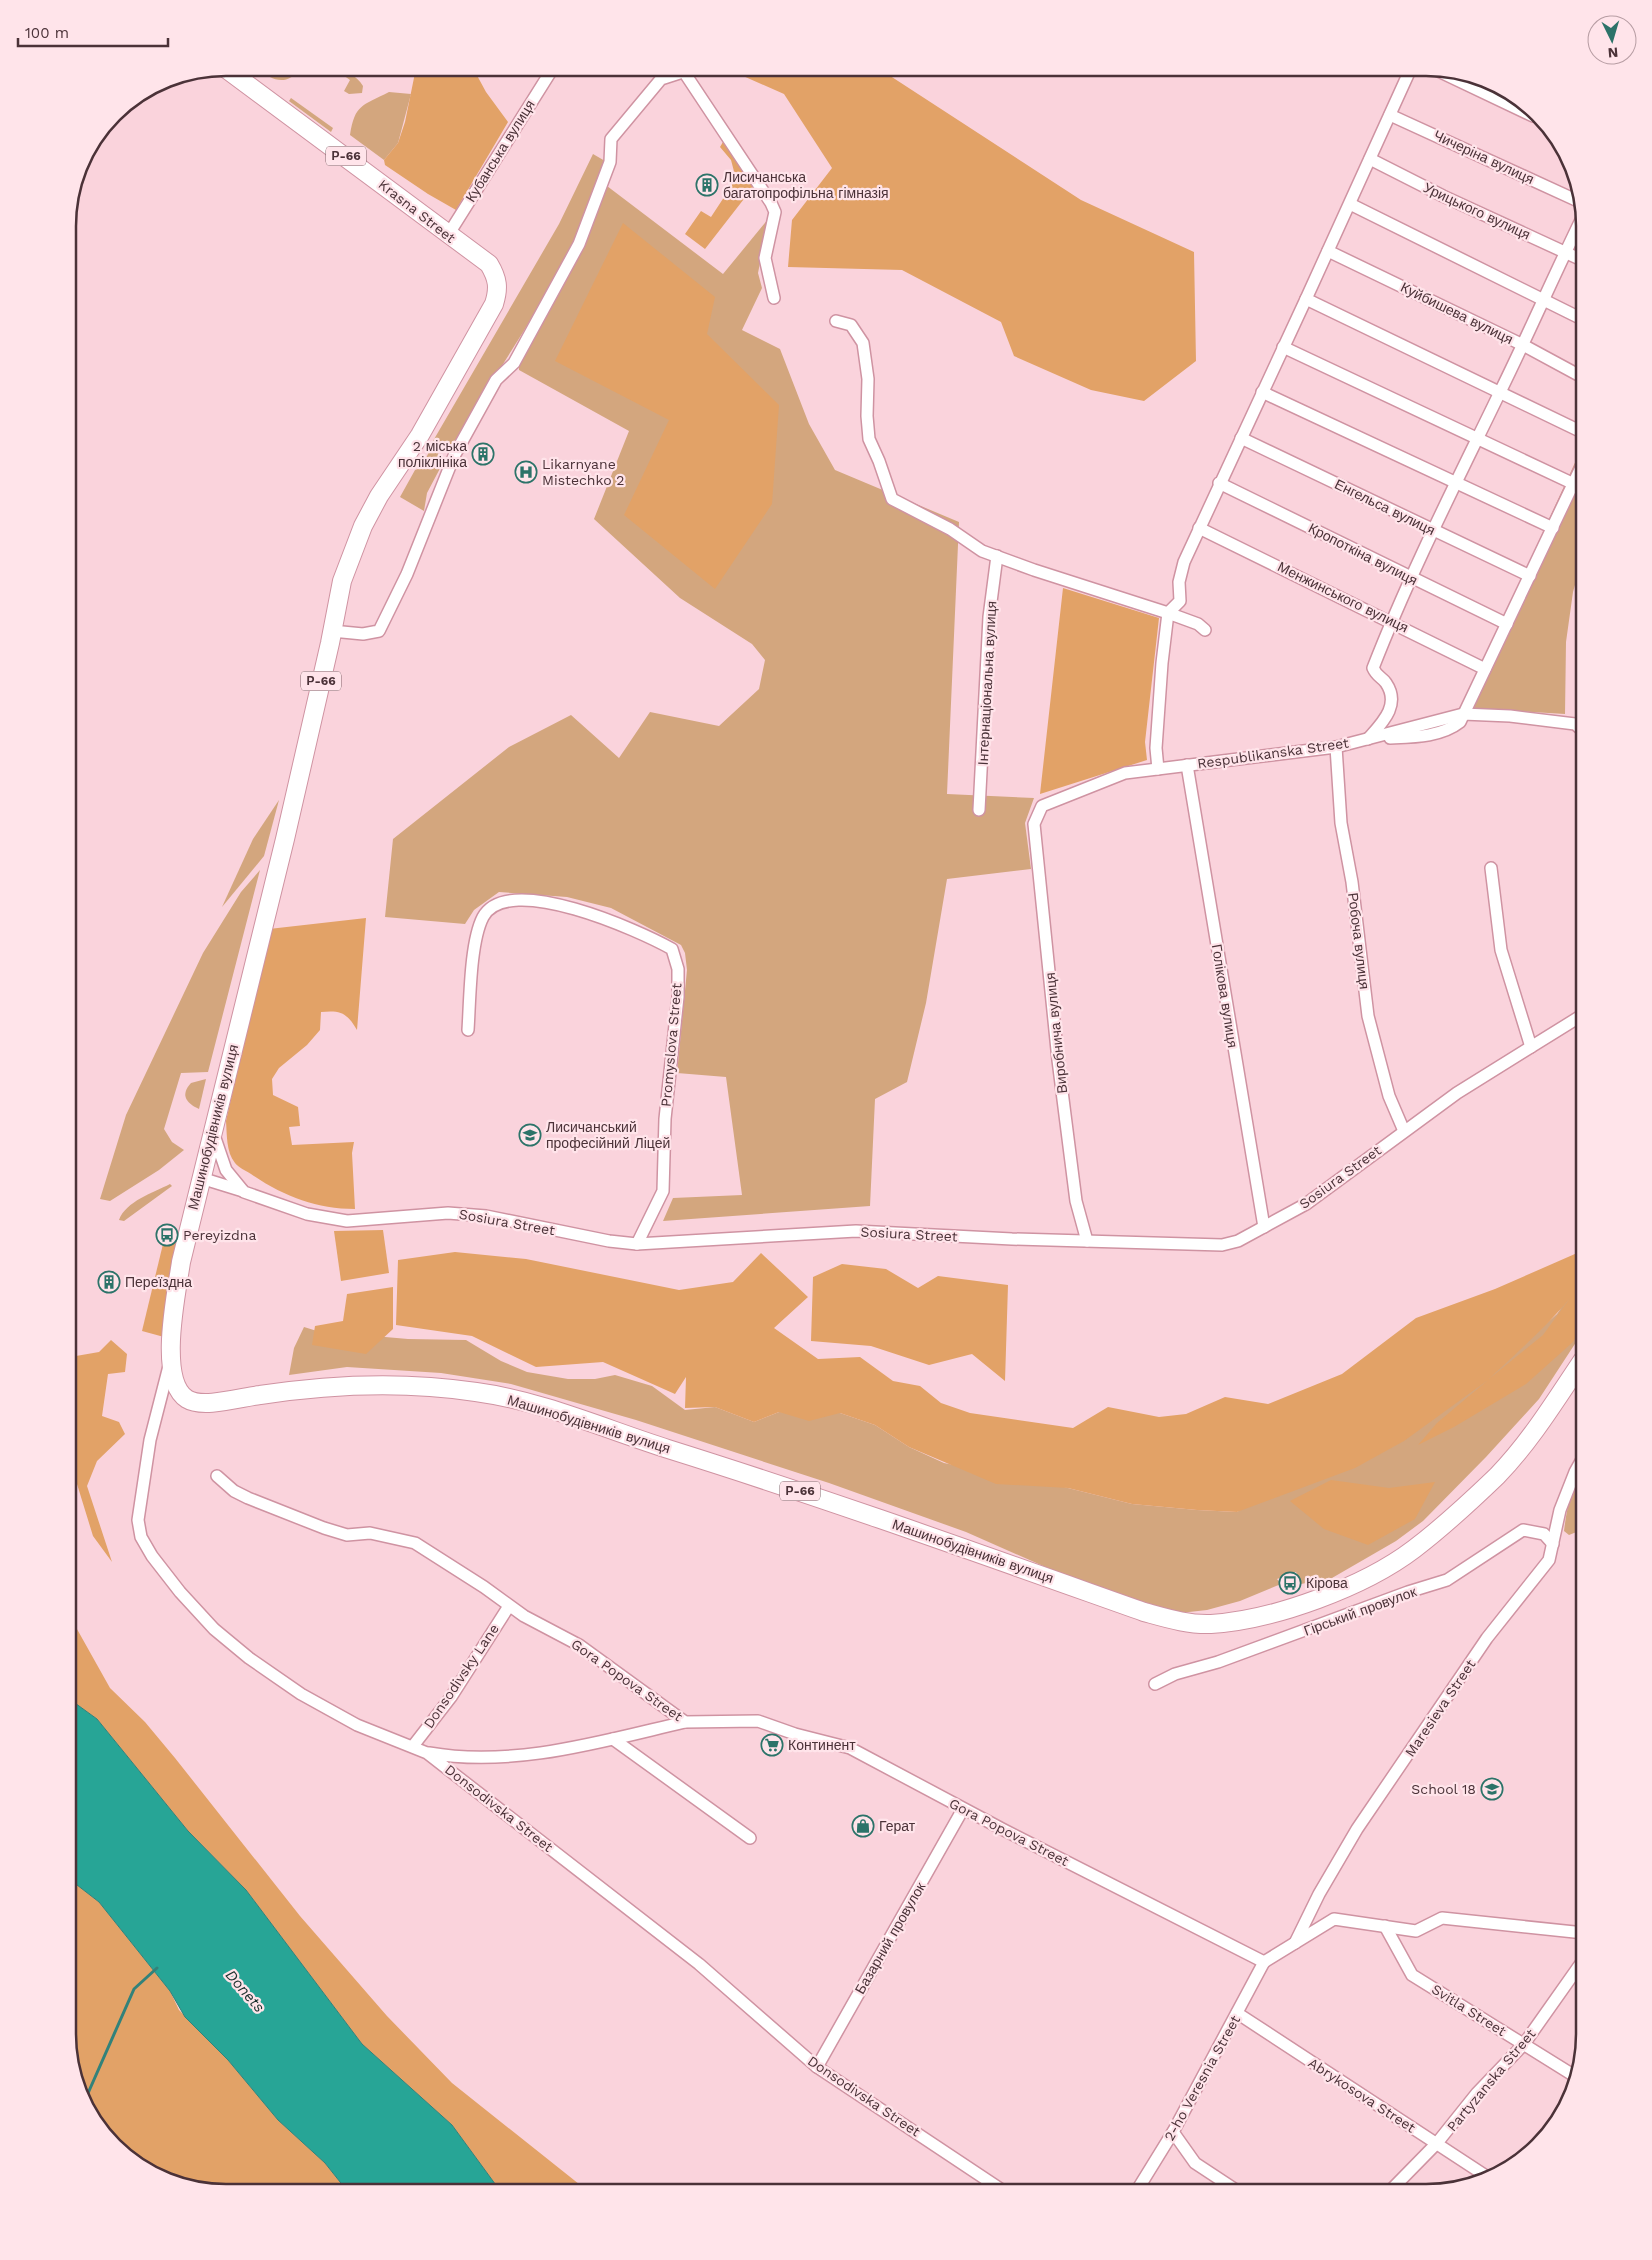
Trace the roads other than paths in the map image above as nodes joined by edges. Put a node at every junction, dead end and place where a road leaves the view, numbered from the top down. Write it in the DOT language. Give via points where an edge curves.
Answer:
graph roads {
  1 [pos="236,76"];
  2 [pos="548,76"];
  3 [pos="670,76"];
  4 [pos="694,76"];
  5 [pos="1407,77"];
  6 [pos="1455,79"];
  7 [pos="1521,110"];
  8 [pos="1390,114"];
  9 [pos="1370,158"];
  10 [pos="1573,199"];
  11 [pos="1350,204"];
  12 [pos="1576,230"];
  13 [pos="448,234"];
  14 [pos="1328,251"];
  15 [pos="1565,252"];
  16 [pos="1576,257"];
  17 [pos="489,264"];
  18 [pos="774,298"];
  19 [pos="1306,299"];
  20 [pos="1542,299"];
  21 [pos="1576,316"];
  22 [pos="836,321"];
  23 [pos="1523,345"];
  24 [pos="1283,347"];
  25 [pos="1576,374"];
  26 [pos="1262,392"];
  27 [pos="1500,392"];
  28 [pos="1576,429"];
  29 [pos="1241,438"];
  30 [pos="1477,438"];
  31 [pos="1576,479"];
  32 [pos="1219,483"];
  33 [pos="1456,484"];
  34 [pos="1574,484"];
  35 [pos="1199,528"];
  36 [pos="1553,528"];
  37 [pos="1435,531"];
  38 [pos="997,556"];
  39 [pos="1530,576"];
  40 [pos="1411,578"];
  41 [pos="1168,613"];
  42 [pos="1392,621"];
  43 [pos="1507,624"];
  44 [pos="1205,630"];
  45 [pos="332,631"];
  46 [pos="1485,668"];
  47 [pos="1463,714"];
  48 [pos="1576,725"];
  49 [pos="1368,739"];
  50 [pos="1336,747"];
  51 [pos="1187,765"];
  52 [pos="1158,768"];
  53 [pos="979,810"];
  54 [pos="1034,824"];
  55 [pos="1491,868"];
  56 [pos="1576,1019"];
  57 [pos="468,1030"];
  58 [pos="1531,1047"];
  59 [pos="213,1130"];
  60 [pos="1404,1131"];
  61 [pos="201,1178"];
  62 [pos="244,1192"];
  63 [pos="1264,1227"];
  64 [pos="1087,1241"];
  65 [pos="637,1244"];
  66 [pos="170,1362"];
  67 [pos="1576,1370"];
  68 [pos="217,1476"];
  69 [pos="1576,1482"];
  70 [pos="1554,1544"];
  71 [pos="508,1606"];
  72 [pos="1155,1684"];
  73 [pos="685,1722"];
  74 [pos="613,1739"];
  75 [pos="413,1746"];
  76 [pos="427,1752"];
  77 [pos="963,1809"];
  78 [pos="750,1838"];
  79 [pos="1385,1926"];
  80 [pos="1576,1932"];
  81 [pos="1295,1944"];
  82 [pos="1264,1962"];
  83 [pos="1576,1970"];
  84 [pos="1238,2013"];
  85 [pos="1524,2044"];
  86 [pos="817,2066"];
  87 [pos="1571,2074"];
  88 [pos="1173,2132"];
  89 [pos="1437,2144"];
  90 [pos="1481,2173"];
  91 [pos="989,2184"];
  92 [pos="1141,2184"];
  93 [pos="1227,2184"];
  94 [pos="1397,2184"];
  1 -- 13 [label="main road, Krasna Street / Р-66"];
  2 -- 13 [label="street, Кубанська вулиця"];
  3 -- 45 [label="street" via="662,79 611,140 610,162 579,244 514,362 496,380 454,456 407,574 379,630 363,634"];
  4 -- 18 [label="street" via="775,212 765,258"];
  5 -- 8 [label="street"];
  6 -- 7 [label="street"];
  8 -- 9 [label="street"];
  8 -- 10 [label="street, Чичеріна вулиця"];
  9 -- 11 [label="street"];
  9 -- 15 [label="street, Урицького вулиця" via="1443,196"];
  11 -- 14 [label="street"];
  11 -- 20 [label="street"];
  12 -- 15 [label="street"];
  13 -- 17 [label="main road, Krasna Street / Р-66"];
  14 -- 19 [label="street"];
  14 -- 23 [label="street, Куйбишева вулиця"];
  15 -- 16 [label="street, Урицького вулиця"];
  15 -- 20 [label="street"];
  17 -- 45 [label="main road, Машинобудівників вулиця / Р-66" via="497,278 494,304 420,435 363,526 342,581"];
  19 -- 24 [label="street"];
  19 -- 27 [label="street"];
  20 -- 21 [label="street"];
  20 -- 23 [label="street"];
  22 -- 38 [label="street" via="851,325 863,343 868,379 869,439 892,499 950,529 982,551"];
  23 -- 25 [label="street, Куйбишева вулиця"];
  23 -- 27 [label="street"];
  24 -- 26 [label="street"];
  24 -- 30 [label="street"];
  26 -- 29 [label="street"];
  26 -- 33 [label="street"];
  27 -- 28 [label="street"];
  27 -- 30 [label="street"];
  29 -- 32 [label="street"];
  29 -- 37 [label="street, Енгельса вулиця"];
  30 -- 33 [label="street"];
  30 -- 34 [label="street"];
  31 -- 34 [label="street"];
  32 -- 35 [label="street"];
  32 -- 40 [label="street, Кропоткіна вулиця"];
  33 -- 36 [label="street"];
  33 -- 37 [label="street"];
  34 -- 36 [label="street"];
  35 -- 41 [label="street" via="1184,562 1179,582 1180,601"];
  35 -- 42 [label="street, Менжинського вулиця"];
  36 -- 39 [label="street"];
  37 -- 39 [label="street, Енгельса вулиця"];
  37 -- 40 [label="street"];
  38 -- 41 [label="street"];
  38 -- 53 [label="street, Інтернаціональна вулиця" via="989,617"];
  39 -- 43 [label="street"];
  40 -- 42 [label="street"];
  40 -- 43 [label="street, Кропоткіна вулиця"];
  41 -- 44 [label="street" via="1198,624"];
  41 -- 52 [label="street" via="1156,748"];
  42 -- 46 [label="street, Менжинського вулиця"];
  42 -- 49 [label="street" via="1373,668 1377,676 1386,682 1392,699 1391,710"];
  43 -- 46 [label="street"];
  45 -- 59 [label="main road, Машинобудівників вулиця / Р-66" via="285,839"];
  46 -- 47 [label="street"];
  47 -- 48 [label="street, Respublikanska Street" via="1510,716"];
  47 -- 49 [label="street, Respublikanska Street"];
  49 -- 50 [label="street, Respublikanska Street"];
  50 -- 51 [label="street, Respublikanska Street"];
  50 -- 60 [label="street, Робоча вулиця" via="1340,823 1353,891 1368,1016 1389,1096"];
  51 -- 52 [label="street, Respublikanska Street"];
  51 -- 63 [label="street, Голікова вулиця"];
  52 -- 54 [label="street, Respublikanska Street" via="1125,773 1042,806"];
  54 -- 64 [label="street, Виробнича вулиця" via="1058,1060 1076,1200"];
  55 -- 58 [label="street" via="1501,950"];
  56 -- 58 [label="street, Sosiura Street"];
  57 -- 65 [label="street, Promyslova Street" via="477,931 484,915 501,902 559,904 593,913 672,949 678,969 678,997 665,1119 663,1191"];
  58 -- 60 [label="street, Sosiura Street"];
  59 -- 61 [label="main road, Машинобудівників вулиця / Р-66"];
  59 -- 62 [label="street" via="226,1170"];
  60 -- 63 [label="street, Sosiura Street" via="1306,1204"];
  61 -- 62 [label="street, Sosiura Street"];
  61 -- 66 [label="main road, Машинобудівників вулиця / Р-66" via="181,1262"];
  62 -- 65 [label="street, Sosiura Street" via="327,1219 448,1213 486,1216"];
  63 -- 64 [label="street, Sosiura Street" via="1238,1241 1222,1244"];
  64 -- 65 [label="street, Sosiura Street" via="856,1231"];
  66 -- 67 [label="main road, Машинобудівників вулиця / Р-66" via="178,1390 188,1399 200,1403 345,1385 403,1385 478,1392 539,1406 788,1487 1144,1612 1170,1620 1210,1624 1265,1614 1322,1597 1380,1570 1414,1549 1497,1475 1525,1444"];
  66 -- 75 [label="street, Donsodivska Street" via="150,1440 138,1520 141,1537 152,1556 214,1629 249,1658 301,1694 356,1725"];
  68 -- 71 [label="street, Gora Popova Street" via="248,1498 324,1528 347,1535 370,1533 415,1543"];
  69 -- 70 [label="street, Maresieva Street" via="1560,1510"];
  70 -- 72 [label="street, Гірський провулок" via="1544,1534 1523,1530 1447,1580 1218,1662 1175,1674"];
  70 -- 81 [label="street, Maresieva Street" via="1549,1560 1487,1638 1357,1829"];
  71 -- 73 [label="street, Gora Popova Street" via="579,1645"];
  71 -- 75 [label="street, Donsodivsky Lane" via="451,1696"];
  73 -- 74 [label="street"];
  73 -- 77 [label="street, Gora Popova Street" via="758,1721 850,1748"];
  74 -- 76 [label="street" via="505,1757 460,1757"];
  74 -- 78 [label="street"];
  75 -- 76 [label="street, Donsodivska Street"];
  76 -- 86 [label="street, Donsodivska Street" via="699,1964"];
  77 -- 82 [label="street, Gora Popova Street"];
  77 -- 86 [label="street, Базарний провулок"];
  79 -- 80 [label="street" via="1416,1931 1442,1918"];
  79 -- 81 [label="street" via="1334,1919"];
  79 -- 85 [label="street, Svitla Street" via="1412,1975"];
  81 -- 82 [label="street"];
  82 -- 84 [label="street, 2-ho Veresnia Street"];
  83 -- 85 [label="street, Partyzanska Street"];
  84 -- 88 [label="street, 2-ho Veresnia Street"];
  84 -- 89 [label="street, Abrykosova Street"];
  85 -- 87 [label="street, Svitla Street"];
  85 -- 89 [label="street, Partyzanska Street" via="1477,2093"];
  86 -- 91 [label="street, Donsodivska Street"];
  88 -- 92 [label="street, 2-ho Veresnia Street"];
  88 -- 93 [label="street" via="1195,2163"];
  89 -- 90 [label="street, Abrykosova Street"];
  89 -- 94 [label="street, Partyzanska Street"];
}
